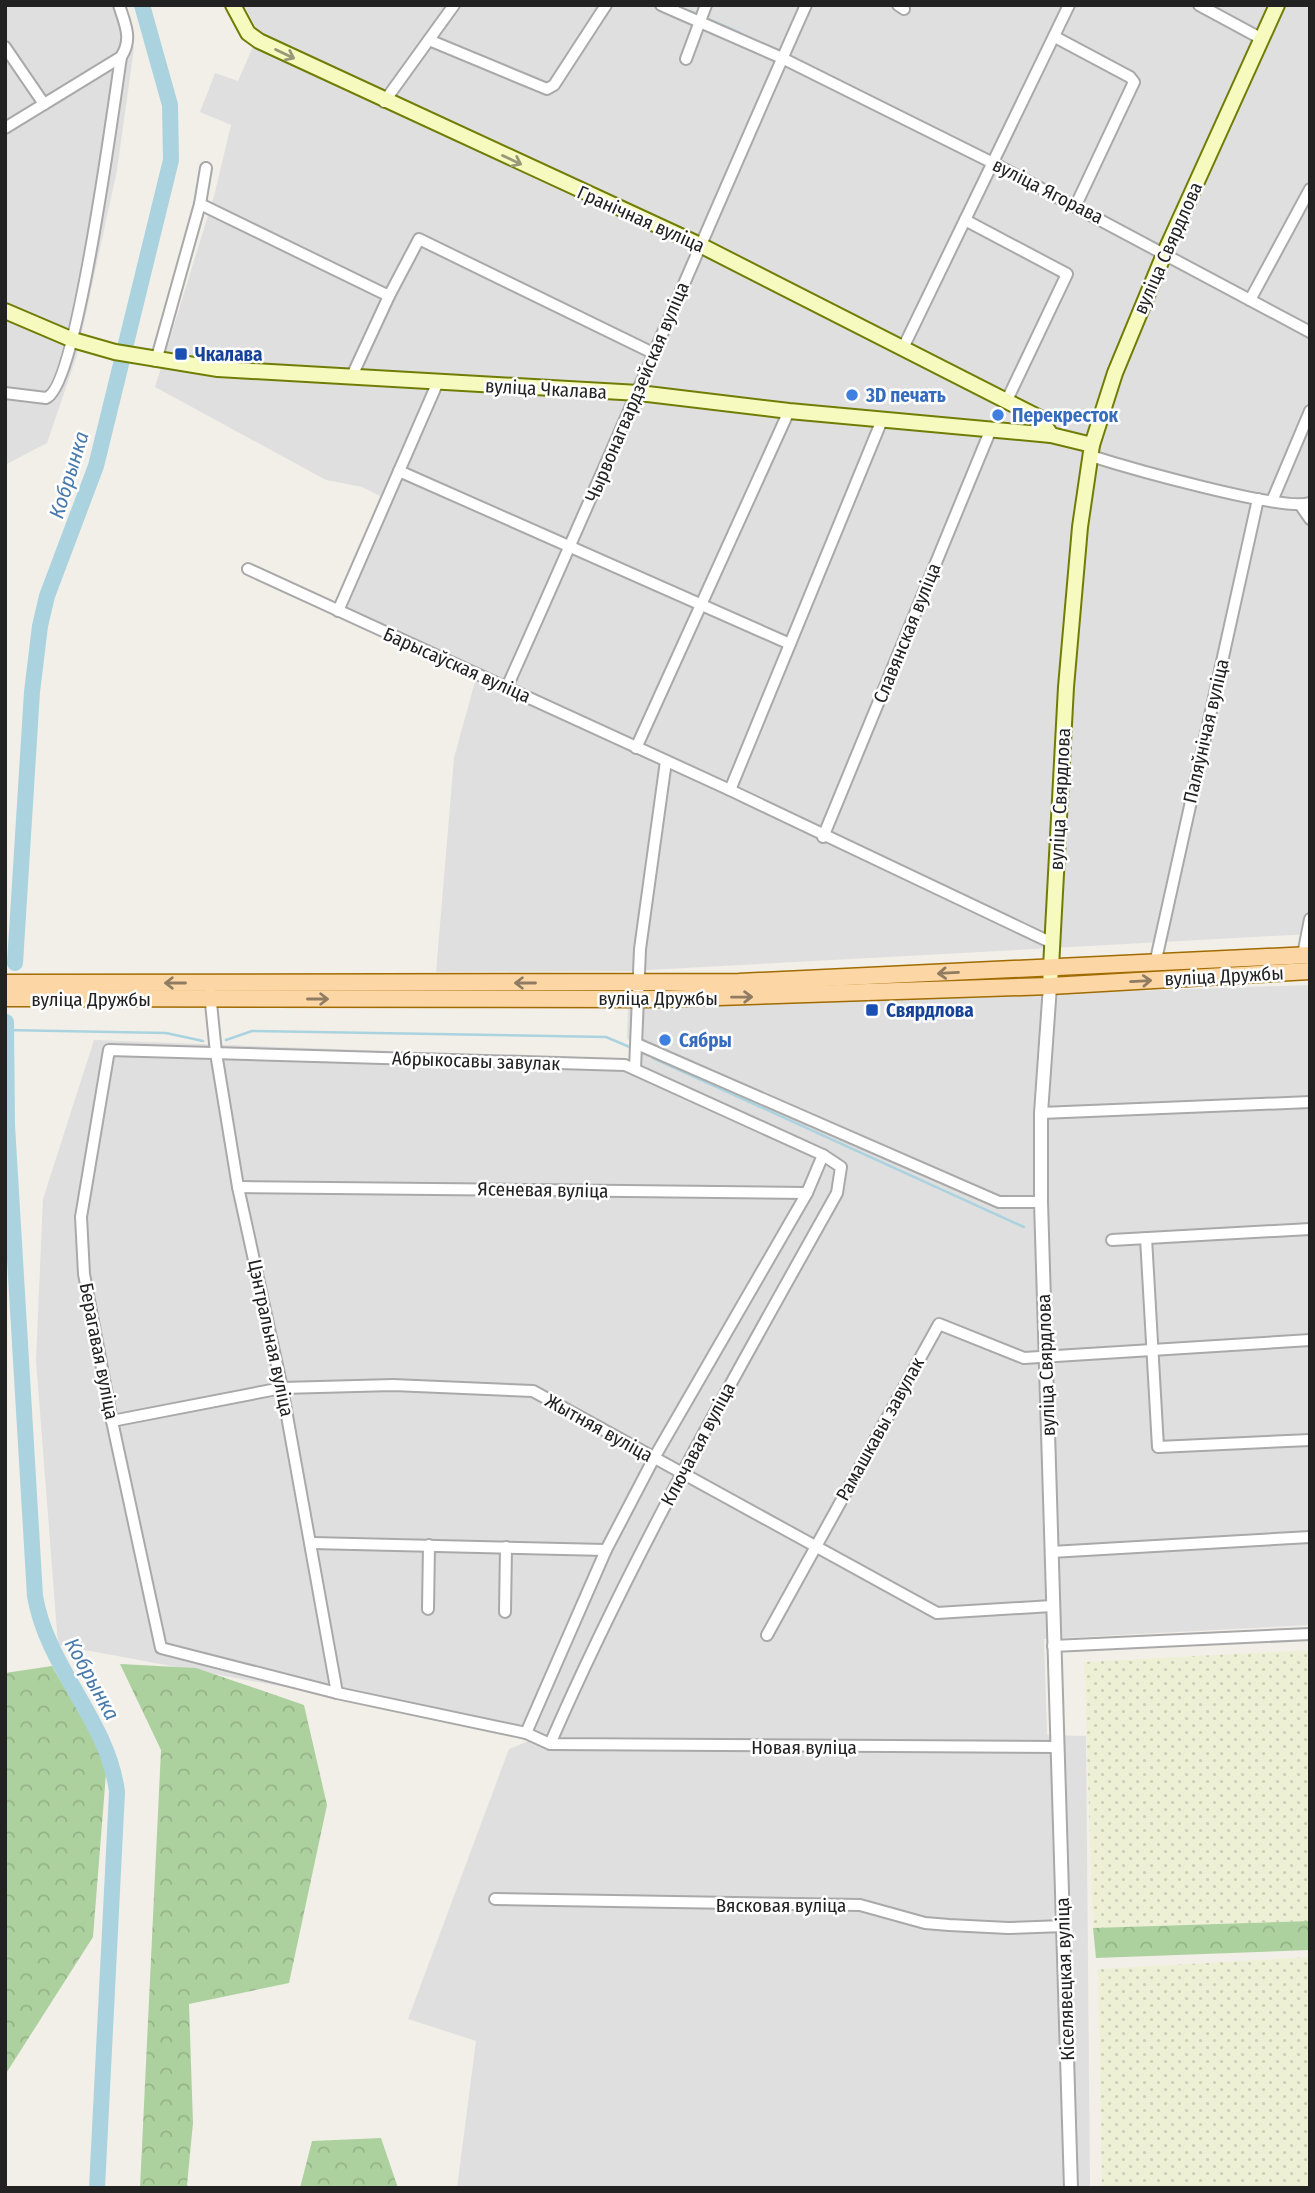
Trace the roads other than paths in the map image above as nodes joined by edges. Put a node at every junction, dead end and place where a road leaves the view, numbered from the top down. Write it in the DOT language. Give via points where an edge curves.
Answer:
graph roads {
  1 [pos="119,5"];
  2 [pos="233,5"];
  3 [pos="454,5"];
  4 [pos="606,5"];
  5 [pos="661,5"];
  6 [pos="706,5"];
  7 [pos="806,5"];
  8 [pos="1069,5"];
  9 [pos="1199,5"];
  10 [pos="1277,5"];
  11 [pos="701,23"];
  12 [pos="1055,37"];
  13 [pos="1262,39"];
  14 [pos="429,40"];
  15 [pos="5,47"];
  16 [pos="121,57"];
  17 [pos="782,58"];
  18 [pos="687,59"];
  19 [pos="384,102"];
  20 [pos="44,104"];
  21 [pos="5,128"];
  22 [pos="993,163"];
  23 [pos="206,168"];
  24 [pos="1310,189"];
  25 [pos="200,204"];
  26 [pos="1076,205"];
  27 [pos="965,220"];
  28 [pos="700,245"];
  29 [pos="1165,252"];
  30 [pos="389,296"];
  31 [pos="1250,300"];
  32 [pos="5,311"];
  33 [pos="1310,332"];
  34 [pos="73,340"];
  35 [pos="903,348"];
  36 [pos="655,354"];
  37 [pos="156,361"];
  38 [pos="351,379"];
  39 [pos="437,384"];
  40 [pos="5,393"];
  41 [pos="639,393"];
  42 [pos="1007,400"];
  43 [pos="789,411"];
  44 [pos="1310,411"];
  45 [pos="882,420"];
  46 [pos="991,429"];
  47 [pos="1051,435"];
  48 [pos="1092,450"];
  49 [pos="399,471"];
  50 [pos="1258,499"];
  51 [pos="1272,501"];
  52 [pos="1306,504"];
  53 [pos="1310,519"];
  54 [pos="572,545"];
  55 [pos="247,569"];
  56 [pos="700,605"];
  57 [pos="338,611"];
  58 [pos="790,644"];
  59 [pos="507,687"];
  60 [pos="636,748"];
  61 [pos="666,761"];
  62 [pos="730,790"];
  63 [pos="823,837"];
  64 [pos="1310,919"];
  65 [pos="1052,943"];
  66 [pos="1306,955"];
  67 [pos="1155,964"];
  68 [pos="1051,968"];
  69 [pos="1310,971"];
  70 [pos="9,983"];
  71 [pos="1050,986"];
  72 [pos="954,989"];
  73 [pos="639,991"];
  74 [pos="210,992"];
  75 [pos="5,998"];
  76 [pos="638,1045"];
  77 [pos="109,1050"];
  78 [pos="216,1053"];
  79 [pos="635,1069"];
  80 [pos="1310,1102"];
  81 [pos="1041,1114"];
  82 [pos="823,1155"];
  83 [pos="238,1187"];
  84 [pos="807,1192"];
  85 [pos="1041,1202"];
  86 [pos="1310,1229"];
  87 [pos="1146,1238"];
  88 [pos="1112,1240"];
  89 [pos="1310,1339"];
  90 [pos="1152,1349"];
  91 [pos="1046,1355"];
  92 [pos="282,1388"];
  93 [pos="112,1421"];
  94 [pos="1310,1440"];
  95 [pos="654,1458"];
  96 [pos="681,1472"];
  97 [pos="1310,1537"];
  98 [pos="312,1543"];
  99 [pos="429,1545"];
  100 [pos="814,1546"];
  101 [pos="506,1547"];
  102 [pos="606,1550"];
  103 [pos="1051,1552"];
  104 [pos="1052,1606"];
  105 [pos="428,1609"];
  106 [pos="505,1612"];
  107 [pos="1310,1634"];
  108 [pos="767,1635"];
  109 [pos="1053,1646"];
  110 [pos="337,1692"];
  111 [pos="526,1733"];
  112 [pos="550,1744"];
  113 [pos="1057,1747"];
  114 [pos="495,1899"];
  115 [pos="1064,1926"];
  116 [pos="1071,2188"];
  1 -- 16 [label="street" via="129,36"];
  2 -- 19 [label="main road, Гранічная вуліца, one-way" via="248,33 259,41"];
  3 -- 14 [label="street"];
  4 -- 14 [label="street" via="547,89"];
  5 -- 11 [label="street"];
  6 -- 11 [label="street"];
  7 -- 17 [label="street, Чырвонагвардзейская вуліца"];
  8 -- 12 [label="street"];
  9 -- 13 [label="street"];
  10 -- 13 [label="main road, вуліца Свярдлова"];
  11 -- 17 [label="street"];
  11 -- 18 [label="street"];
  12 -- 22 [label="street"];
  12 -- 26 [label="street" via="1134,82"];
  13 -- 29 [label="main road, вуліца Свярдлова"];
  14 -- 19 [label="street"];
  15 -- 20 [label="street"];
  16 -- 20 [label="street"];
  16 -- 34 [label="street"];
  17 -- 22 [label="street, вуліца Ягорава"];
  17 -- 28 [label="street, Чырвонагвардзейская вуліца"];
  19 -- 28 [label="main road, Гранічная вуліца, one-way"];
  20 -- 21 [label="street"];
  22 -- 26 [label="street, вуліца Ягорава"];
  22 -- 27 [label="street"];
  23 -- 25 [label="street"];
  24 -- 31 [label="street"];
  25 -- 30 [label="street"];
  25 -- 37 [label="street"];
  26 -- 29 [label="street, вуліца Ягорава"];
  27 -- 35 [label="street"];
  27 -- 42 [label="street" via="1067,274"];
  28 -- 35 [label="main road, Гранічная вуліца"];
  28 -- 36 [label="street, Чырвонагвардзейская вуліца"];
  29 -- 31 [label="street, вуліца Ягорава"];
  29 -- 48 [label="main road, вуліца Свярдлова" via="1115,373"];
  30 -- 36 [label="street" via="419,239"];
  30 -- 38 [label="street"];
  31 -- 33 [label="street, вуліца Ягорава"];
  32 -- 34 [label="main road, вуліца Чкалава"];
  34 -- 37 [label="main road, вуліца Чкалава"];
  34 -- 40 [label="street" via="52,396"];
  35 -- 42 [label="main road, Гранічная вуліца"];
  36 -- 41 [label="street, Чырвонагвардзейская вуліца"];
  37 -- 38 [label="main road, вуліца Чкалава"];
  38 -- 39 [label="main road, вуліца Чкалава"];
  39 -- 41 [label="main road, вуліца Чкалава"];
  39 -- 49 [label="street"];
  41 -- 43 [label="main road, вуліца Чкалава"];
  41 -- 54 [label="street, Чырвонагвардзейская вуліца"];
  42 -- 47 [label="main road, Гранічная вуліца" via="1040,418"];
  43 -- 45 [label="main road, вуліца Чкалава"];
  43 -- 56 [label="street"];
  44 -- 51 [label="street"];
  45 -- 46 [label="main road, вуліца Чкалава"];
  45 -- 58 [label="street"];
  46 -- 47 [label="main road, вуліца Чкалава"];
  46 -- 63 [label="street, Славянская вуліца"];
  47 -- 48 [label="main road, вуліца Чкалава"];
  48 -- 50 [label="street"];
  48 -- 65 [label="main road, вуліца Свярдлова" via="1080,527 1066,688"];
  49 -- 54 [label="street"];
  49 -- 57 [label="street"];
  50 -- 51 [label="street"];
  50 -- 67 [label="street, Паляўнічая вуліца"];
  51 -- 52 [label="street"];
  52 -- 53 [label="street"];
  54 -- 56 [label="street"];
  54 -- 59 [label="street, Чырвонагвардзейская вуліца"];
  55 -- 57 [label="street, Барысаўская вуліца"];
  56 -- 58 [label="street"];
  56 -- 60 [label="street"];
  57 -- 59 [label="street, Барысаўская вуліца"];
  58 -- 62 [label="street"];
  59 -- 60 [label="street, Барысаўская вуліца"];
  60 -- 61 [label="street, Барысаўская вуліца"];
  61 -- 62 [label="street, Барысаўская вуліца"];
  61 -- 73 [label="street" via="645,906"];
  62 -- 63 [label="street, Барысаўская вуліца"];
  63 -- 65 [label="street, Барысаўская вуліца"];
  64 -- 66 [label="street"];
  65 -- 68 [label="main road, вуліца Свярдлова"];
  66 -- 67 [label="main road, вуліца Дружбы"];
  67 -- 68 [label="main road, вуліца Дружбы"];
  67 -- 71 [label="main road" via="1059,975"];
  68 -- 71 [label="main road, вуліца Свярдлова"];
  68 -- 72 [label="main road" via="1040,978"];
  68 -- 73 [label="main road, вуліца Дружбы, one-way"];
  71 -- 69 [label="main road, вуліца Дружбы, one-way"];
  74 -- 70 [label="main road, вуліца Дружбы, one-way"];
  71 -- 72 [label="main road, вуліца Дружбы"];
  71 -- 81 [label="street, вуліца Свярдлова"];
  73 -- 72 [label="main road, вуліца Дружбы, one-way" via="840,995"];
  73 -- 74 [label="main road, вуліца Дружбы, one-way" via="304,984"];
  74 -- 73 [label="main road, вуліца Дружбы, one-way" via="540,999 570,993"];
  73 -- 76 [label="street"];
  74 -- 75 [label="main road, вуліца Дружбы"];
  74 -- 78 [label="street, Цэнтральная вуліца"];
  76 -- 79 [label="street"];
  76 -- 85 [label="street" via="999,1202"];
  77 -- 78 [label="street, Абрыкосавы завулак"];
  77 -- 93 [label="street, Берагавая вуліца" via="81,1217 84,1274"];
  78 -- 79 [label="street, Абрыкосавы завулак" via="625,1065"];
  78 -- 83 [label="street, Цэнтральная вуліца"];
  79 -- 82 [label="street, Абрыкосавы завулак"];
  80 -- 81 [label="street"];
  81 -- 85 [label="street, вуліца Свярдлова"];
  82 -- 84 [label="street"];
  82 -- 96 [label="street, Ключавая вуліца" via="841,1167 837,1194"];
  83 -- 84 [label="street, Ясеневая вуліца"];
  83 -- 92 [label="street, Цэнтральная вуліца"];
  84 -- 95 [label="street, Ключавая вуліца"];
  85 -- 91 [label="street, вуліца Свярдлова"];
  86 -- 87 [label="street"];
  87 -- 88 [label="street"];
  87 -- 90 [label="street"];
  89 -- 90 [label="street"];
  90 -- 91 [label="street"];
  90 -- 94 [label="street" via="1158,1447"];
  91 -- 100 [label="street, Рамашкавы завулак" via="1024,1358 939,1324"];
  91 -- 103 [label="street, вуліца Свярдлова"];
  92 -- 93 [label="street, Жытняя вуліца"];
  92 -- 95 [label="street, Жытняя вуліца" via="393,1385 533,1391"];
  92 -- 98 [label="street, Цэнтральная вуліца"];
  93 -- 110 [label="street, Берагавая вуліца" via="161,1648"];
  95 -- 96 [label="street, Жытняя вуліца"];
  95 -- 102 [label="street, Ключавая вуліца"];
  96 -- 100 [label="street, Жытняя вуліца"];
  96 -- 112 [label="street, Ключавая вуліца"];
  97 -- 103 [label="street"];
  98 -- 99 [label="street"];
  98 -- 110 [label="street, Цэнтральная вуліца"];
  99 -- 101 [label="street"];
  99 -- 105 [label="street"];
  100 -- 104 [label="street, Жытняя вуліца" via="937,1613"];
  100 -- 108 [label="street, Рамашкавы завулак"];
  101 -- 102 [label="street"];
  101 -- 106 [label="street"];
  102 -- 111 [label="street, Ключавая вуліца"];
  103 -- 104 [label="street, вуліца Свярдлова"];
  104 -- 109 [label="street, вуліца Свярдлова"];
  107 -- 109 [label="street"];
  109 -- 113 [label="street, вуліца Свярдлова"];
  110 -- 111 [label="street"];
  111 -- 112 [label="street"];
  112 -- 113 [label="street, Новая вуліца"];
  113 -- 115 [label="street, Кіселявецкая вуліца"];
  114 -- 115 [label="street, Вясковая вуліца" via="860,1905 925,1923"];
  115 -- 116 [label="street, Кіселявецкая вуліца"];
}
